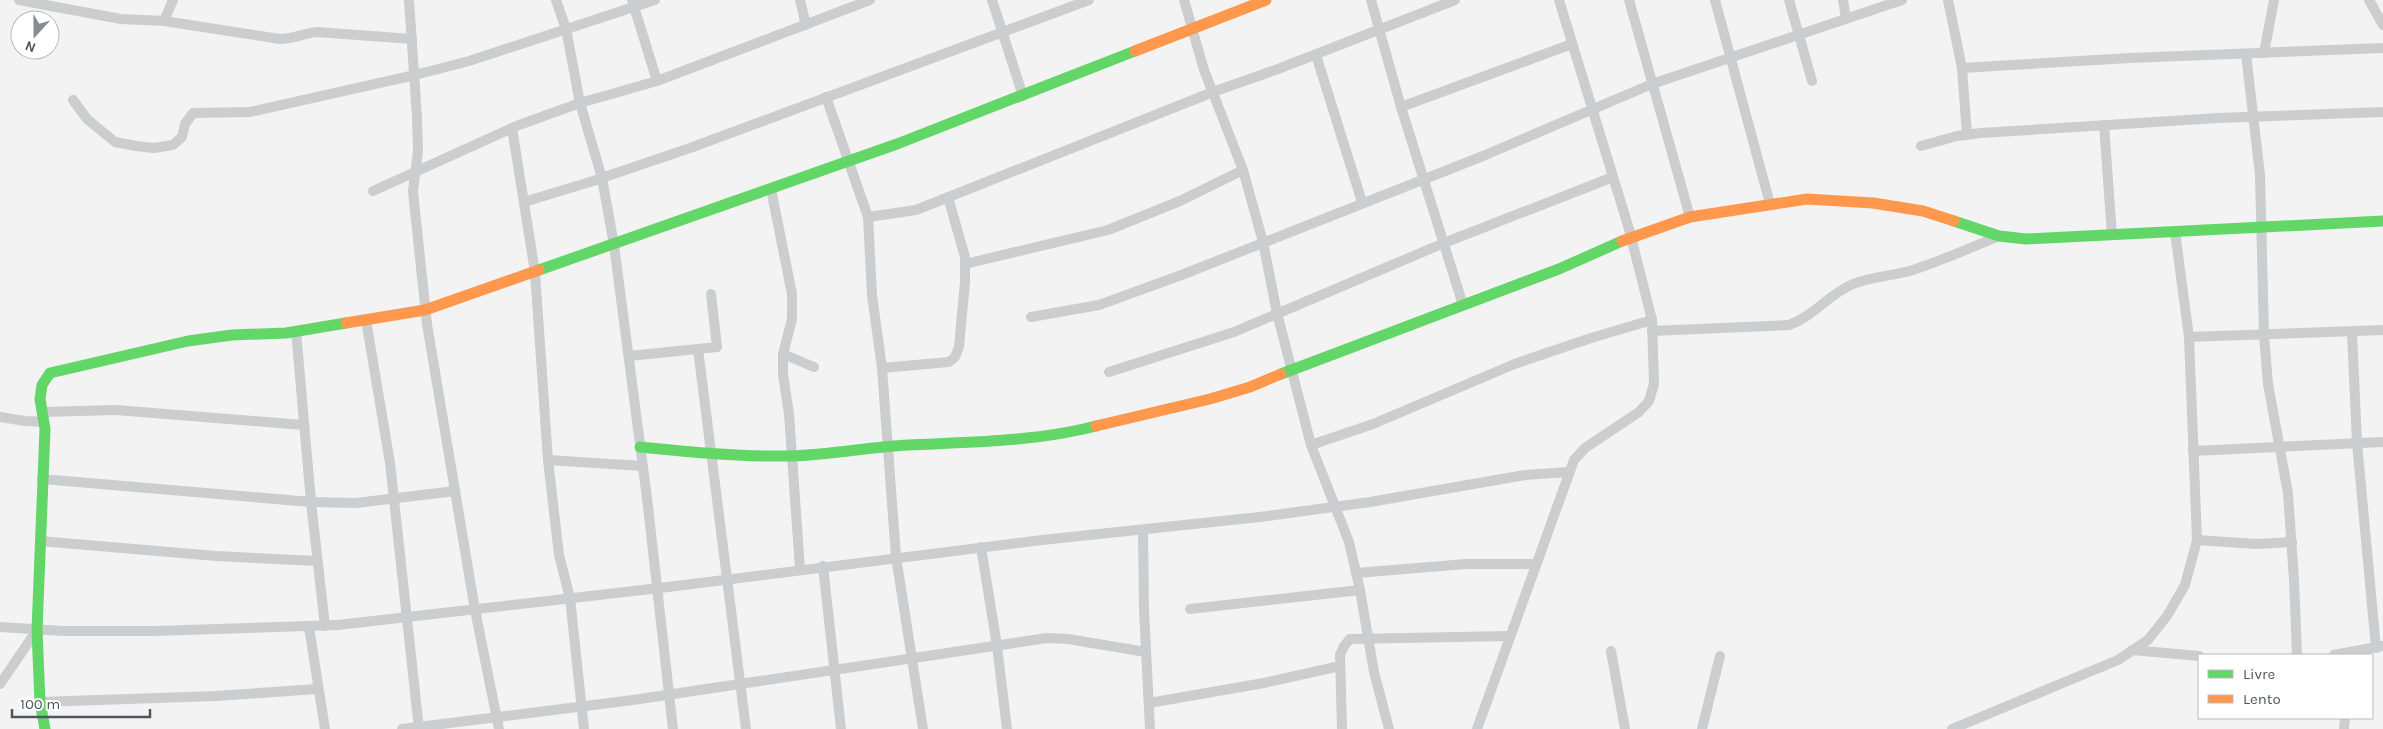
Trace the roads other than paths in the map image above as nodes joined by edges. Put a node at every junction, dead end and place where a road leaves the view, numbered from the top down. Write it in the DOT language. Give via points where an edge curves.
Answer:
graph roads {
  1 [pos="19,0"];
  2 [pos="173,0"];
  3 [pos="409,0"];
  4 [pos="556,0"];
  5 [pos="655,0"];
  6 [pos="800,0"];
  7 [pos="870,0"];
  8 [pos="992,0"];
  9 [pos="1089,0"];
  10 [pos="1184,0"];
  11 [pos="1266,0"];
  12 [pos="1371,0"];
  13 [pos="1455,0"];
  14 [pos="1559,0"];
  15 [pos="1629,0"];
  16 [pos="1715,0"];
  17 [pos="1789,0"];
  18 [pos="1843,0"];
  19 [pos="1902,0"];
  20 [pos="1948,0"];
  21 [pos="2274,0"];
  22 [pos="2369,0"];
  23 [pos="633,3"];
  24 [pos="1846,18"];
  25 [pos="2382,20"];
  26 [pos="164,21"];
  27 [pos="806,25"];
  28 [pos="566,29"];
  29 [pos="1192,29"];
  30 [pos="1380,30"];
  31 [pos="1004,32"];
  32 [pos="1798,36"];
  33 [pos="412,39"];
  34 [pos="1572,44"];
  35 [pos="2383,48"];
  36 [pos="2264,53"];
  37 [pos="1316,54"];
  38 [pos="2246,54"];
  39 [pos="1731,58"];
  40 [pos="1962,68"];
  41 [pos="415,75"];
  42 [pos="657,81"];
  43 [pos="1812,82"];
  44 [pos="1652,84"];
  45 [pos="1213,92"];
  46 [pos="1022,96"];
  47 [pos="826,97"];
  48 [pos="73,100"];
  49 [pos="580,103"];
  50 [pos="1401,107"];
  51 [pos="1592,109"];
  52 [pos="2383,112"];
  53 [pos="2253,117"];
  54 [pos="2104,126"];
  55 [pos="512,128"];
  56 [pos="1967,135"];
  57 [pos="1921,146"];
  58 [pos="849,161"];
  59 [pos="1243,170"];
  60 [pos="415,173"];
  61 [pos="1613,177"];
  62 [pos="602,178"];
  63 [pos="1424,179"];
  64 [pos="771,189"];
  65 [pos="373,191"];
  66 [pos="948,197"];
  67 [pos="524,202"];
  68 [pos="1362,202"];
  69 [pos="1770,204"];
  70 [pos="868,217"];
  71 [pos="1690,217"];
  72 [pos="2383,221"];
  73 [pos="2261,227"];
  74 [pos="2174,232"];
  75 [pos="2112,235"];
  76 [pos="1999,236"];
  77 [pos="1631,237"];
  78 [pos="1263,242"];
  79 [pos="1444,243"];
  80 [pos="614,245"];
  81 [pos="965,264"];
  82 [pos="535,272"];
  83 [pos="711,294"];
  84 [pos="1463,305"];
  85 [pos="425,310"];
  86 [pos="1277,313"];
  87 [pos="1030,317"];
  88 [pos="366,320"];
  89 [pos="1652,326"];
  90 [pos="2383,330"];
  91 [pos="296,331"];
  92 [pos="2352,332"];
  93 [pos="2264,335"];
  94 [pos="2189,337"];
  95 [pos="698,349"];
  96 [pos="783,354"];
  97 [pos="629,356"];
  98 [pos="814,367"];
  99 [pos="882,368"];
  100 [pos="1293,368"];
  101 [pos="1109,372"];
  102 [pos="0,417"];
  103 [pos="43,417"];
  104 [pos="304,425"];
  105 [pos="2383,442"];
  106 [pos="2357,443"];
  107 [pos="1311,445"];
  108 [pos="888,446"];
  109 [pos="640,447"];
  110 [pos="2281,448"];
  111 [pos="2194,451"];
  112 [pos="711,454"];
  113 [pos="792,456"];
  114 [pos="548,460"];
  115 [pos="643,466"];
  116 [pos="1568,472"];
  117 [pos="42,479"];
  118 [pos="455,491"];
  119 [pos="394,499"];
  120 [pos="311,502"];
  121 [pos="1334,507"];
  122 [pos="1143,530"];
  123 [pos="40,540"];
  124 [pos="2197,540"];
  125 [pos="2292,542"];
  126 [pos="981,547"];
  127 [pos="896,558"];
  128 [pos="317,561"];
  129 [pos="1536,564"];
  130 [pos="823,566"];
  131 [pos="800,569"];
  132 [pos="1356,574"];
  133 [pos="728,579"];
  134 [pos="657,588"];
  135 [pos="1360,590"];
  136 [pos="570,598"];
  137 [pos="1190,609"];
  138 [pos="475,610"];
  139 [pos="408,618"];
  140 [pos="325,626"];
  141 [pos="308,627"];
  142 [pos="0,628"];
  143 [pos="37,630"];
  144 [pos="1510,636"];
  145 [pos="1368,638"];
  146 [pos="997,646"];
  147 [pos="2380,647"];
  148 [pos="2132,650"];
  149 [pos="1611,651"];
  150 [pos="1146,652"];
  151 [pos="2297,654"];
  152 [pos="2340,654"];
  153 [pos="1720,656"];
  154 [pos="2198,656"];
  155 [pos="912,658"];
  156 [pos="1340,666"];
  157 [pos="834,670"];
  158 [pos="0,684"];
  159 [pos="740,684"];
  160 [pos="317,689"];
  161 [pos="669,695"];
  162 [pos="40,702"];
  163 [pos="1149,704"];
  164 [pos="581,707"];
  165 [pos="497,717"];
  166 [pos="419,728"];
  167 [pos="44,729"];
  168 [pos="325,729"];
  169 [pos="402,729"];
  170 [pos="499,729"];
  171 [pos="584,729"];
  172 [pos="672,729"];
  173 [pos="746,729"];
  174 [pos="841,729"];
  175 [pos="923,729"];
  176 [pos="1007,729"];
  177 [pos="1150,729"];
  178 [pos="1342,729"];
  179 [pos="1389,729"];
  180 [pos="1477,729"];
  181 [pos="1624,729"];
  182 [pos="1702,729"];
  183 [pos="1952,729"];
  1 -- 26 [label="street" via="121,19"];
  2 -- 26 [label="street"];
  3 -- 33 [label="street"];
  4 -- 28 [label="street"];
  5 -- 23 [label="street"];
  6 -- 27 [label="street"];
  7 -- 27 [label="street"];
  8 -- 31 [label="street"];
  9 -- 31 [label="street"];
  10 -- 29 [label="street"];
  11 -- 29 [label="street"];
  12 -- 30 [label="street"];
  13 -- 30 [label="street"];
  14 -- 34 [label="street"];
  15 -- 44 [label="street"];
  16 -- 39 [label="street"];
  17 -- 32 [label="street"];
  18 -- 24 [label="street"];
  19 -- 24 [label="street"];
  20 -- 40 [label="street"];
  21 -- 36 [label="street"];
  22 -- 25 [label="street"];
  23 -- 28 [label="street"];
  23 -- 42 [label="street"];
  24 -- 32 [label="street"];
  26 -- 33 [label="street" via="280,39 317,32"];
  27 -- 42 [label="street"];
  28 -- 41 [label="street" via="469,62"];
  28 -- 49 [label="street"];
  29 -- 45 [label="street"];
  29 -- 46 [label="street"];
  30 -- 37 [label="street"];
  30 -- 50 [label="street"];
  31 -- 46 [label="street"];
  31 -- 47 [label="street"];
  32 -- 39 [label="street"];
  32 -- 43 [label="street"];
  33 -- 41 [label="street"];
  34 -- 50 [label="street"];
  34 -- 51 [label="street"];
  35 -- 36 [label="street"];
  36 -- 38 [label="street"];
  37 -- 45 [label="street"];
  37 -- 68 [label="street"];
  38 -- 40 [label="street"];
  38 -- 53 [label="street"];
  39 -- 44 [label="street"];
  39 -- 69 [label="street"];
  40 -- 56 [label="street"];
  41 -- 48 [label="street" via="250,112 193,112 182,137 173,145 154,148 115,142 87,119"];
  41 -- 60 [label="street" via="418,151"];
  42 -- 49 [label="street"];
  44 -- 51 [label="street"];
  44 -- 71 [label="street"];
  45 -- 59 [label="street"];
  45 -- 66 [label="street"];
  46 -- 58 [label="street"];
  47 -- 58 [label="street"];
  47 -- 62 [label="street"];
  49 -- 55 [label="street"];
  49 -- 62 [label="street"];
  50 -- 63 [label="street"];
  51 -- 61 [label="street"];
  51 -- 63 [label="street"];
  52 -- 53 [label="street"];
  53 -- 54 [label="street"];
  53 -- 73 [label="street" via="2260,175"];
  54 -- 56 [label="street"];
  54 -- 75 [label="street"];
  55 -- 60 [label="street"];
  55 -- 67 [label="street"];
  56 -- 57 [label="street"];
  58 -- 64 [label="street"];
  58 -- 70 [label="street"];
  59 -- 78 [label="street"];
  59 -- 81 [label="street" via="1180,201 1108,230"];
  60 -- 65 [label="street"];
  60 -- 85 [label="street" via="414,211"];
  61 -- 77 [label="street"];
  61 -- 79 [label="street"];
  62 -- 67 [label="street"];
  62 -- 80 [label="street"];
  63 -- 68 [label="street"];
  63 -- 79 [label="street"];
  64 -- 80 [label="street"];
  64 -- 96 [label="street" via="792,294 792,319"];
  66 -- 70 [label="street" via="916,210"];
  66 -- 81 [label="street"];
  67 -- 82 [label="street"];
  68 -- 78 [label="street"];
  69 -- 71 [label="street"];
  69 -- 76 [label="street" via="1807,198 1873,203 1923,211"];
  70 -- 99 [label="street" via="872,295"];
  71 -- 77 [label="street"];
  72 -- 73 [label="street"];
  73 -- 74 [label="street"];
  73 -- 93 [label="street"];
  74 -- 75 [label="street"];
  74 -- 94 [label="street"];
  75 -- 76 [label="street" via="2026,239"];
  76 -- 89 [label="street" via="1911,270 1853,284 1835,294 1821,308 1789,325"];
  77 -- 84 [label="street" via="1559,269"];
  77 -- 89 [label="street"];
  78 -- 86 [label="street"];
  78 -- 87 [label="street" via="1099,305"];
  79 -- 84 [label="street"];
  79 -- 86 [label="street"];
  80 -- 82 [label="street"];
  80 -- 97 [label="street"];
  81 -- 99 [label="street" via="955,357 949,362"];
  82 -- 85 [label="street"];
  82 -- 114 [label="street"];
  83 -- 95 [label="street" via="717,347"];
  84 -- 100 [label="street"];
  85 -- 88 [label="street"];
  85 -- 118 [label="street"];
  86 -- 100 [label="street"];
  86 -- 101 [label="street" via="1234,332"];
  88 -- 91 [label="street"];
  88 -- 119 [label="street"];
  89 -- 107 [label="street" via="1591,338 1517,363 1373,424"];
  89 -- 116 [label="street" via="1654,384 1649,401 1639,412 1585,448"];
  90 -- 92 [label="street"];
  91 -- 103 [label="street" via="188,341 50,373 40,387"];
  91 -- 104 [label="street"];
  92 -- 93 [label="street"];
  92 -- 106 [label="street"];
  93 -- 94 [label="street"];
  93 -- 110 [label="street" via="2268,384"];
  94 -- 111 [label="street"];
  95 -- 97 [label="street"];
  95 -- 112 [label="street"];
  96 -- 98 [label="street"];
  96 -- 113 [label="street"];
  97 -- 109 [label="street"];
  99 -- 108 [label="street"];
  100 -- 107 [label="street"];
  100 -- 108 [label="street" via="1250,387 1210,399 1076,431 1002,440"];
  102 -- 103 [label="street" via="24,421"];
  103 -- 104 [label="street" via="116,410"];
  103 -- 117 [label="street"];
  104 -- 120 [label="street"];
  105 -- 106 [label="street"];
  106 -- 110 [label="street"];
  106 -- 147 [label="street"];
  107 -- 121 [label="street"];
  108 -- 113 [label="street"];
  108 -- 127 [label="street"];
  109 -- 112 [label="street"];
  109 -- 115 [label="street"];
  110 -- 111 [label="street"];
  110 -- 125 [label="street"];
  111 -- 124 [label="street"];
  112 -- 113 [label="street"];
  112 -- 133 [label="street"];
  113 -- 131 [label="street"];
  114 -- 115 [label="street"];
  114 -- 136 [label="street" via="559,555"];
  115 -- 134 [label="street"];
  116 -- 121 [label="street" via="1525,475"];
  116 -- 129 [label="street"];
  117 -- 120 [label="street"];
  117 -- 123 [label="street"];
  118 -- 119 [label="street"];
  118 -- 138 [label="street"];
  119 -- 120 [label="street" via="356,503"];
  119 -- 139 [label="street"];
  120 -- 128 [label="street"];
  121 -- 122 [label="street"];
  121 -- 132 [label="street" via="1349,542"];
  122 -- 126 [label="street"];
  122 -- 150 [label="street"];
  123 -- 128 [label="street" via="216,556"];
  123 -- 143 [label="street"];
  124 -- 125 [label="street" via="2256,544"];
  124 -- 148 [label="street" via="2185,585 2167,616 2148,640"];
  125 -- 151 [label="street"];
  126 -- 127 [label="street"];
  126 -- 146 [label="street"];
  127 -- 130 [label="street"];
  127 -- 155 [label="street"];
  128 -- 140 [label="street"];
  129 -- 132 [label="street" via="1466,564"];
  129 -- 144 [label="street"];
  130 -- 131 [label="street"];
  130 -- 157 [label="street"];
  131 -- 133 [label="street"];
  132 -- 135 [label="street"];
  133 -- 134 [label="street"];
  133 -- 159 [label="street"];
  134 -- 136 [label="street"];
  134 -- 161 [label="street"];
  135 -- 137 [label="street"];
  135 -- 145 [label="street"];
  136 -- 138 [label="street"];
  136 -- 164 [label="street"];
  138 -- 139 [label="street"];
  138 -- 165 [label="street"];
  139 -- 140 [label="street"];
  139 -- 166 [label="street"];
  140 -- 141 [label="street"];
  141 -- 143 [label="street"];
  141 -- 160 [label="street"];
  142 -- 143 [label="street"];
  143 -- 158 [label="street"];
  143 -- 162 [label="street"];
  144 -- 145 [label="street"];
  144 -- 180 [label="street"];
  145 -- 156 [label="street" via="1350,639 1344,646"];
  145 -- 179 [label="street"];
  146 -- 150 [label="street" via="1046,638"];
  146 -- 155 [label="street"];
  146 -- 176 [label="street"];
  147 -- 152 [label="street"];
  148 -- 154 [label="street"];
  148 -- 183 [label="street" via="2118,660"];
  149 -- 181 [label="street"];
  150 -- 163 [label="street"];
  153 -- 182 [label="street"];
  155 -- 157 [label="street"];
  155 -- 175 [label="street"];
  156 -- 163 [label="street"];
  156 -- 178 [label="street"];
  157 -- 159 [label="street"];
  157 -- 174 [label="street"];
  159 -- 161 [label="street"];
  159 -- 173 [label="street"];
  160 -- 162 [label="street"];
  160 -- 168 [label="street"];
  161 -- 164 [label="street"];
  161 -- 172 [label="street"];
  162 -- 167 [label="street"];
  163 -- 177 [label="street"];
  164 -- 165 [label="street"];
  164 -- 171 [label="street"];
  165 -- 166 [label="street"];
  165 -- 170 [label="street"];
  166 -- 169 [label="street"];
}
